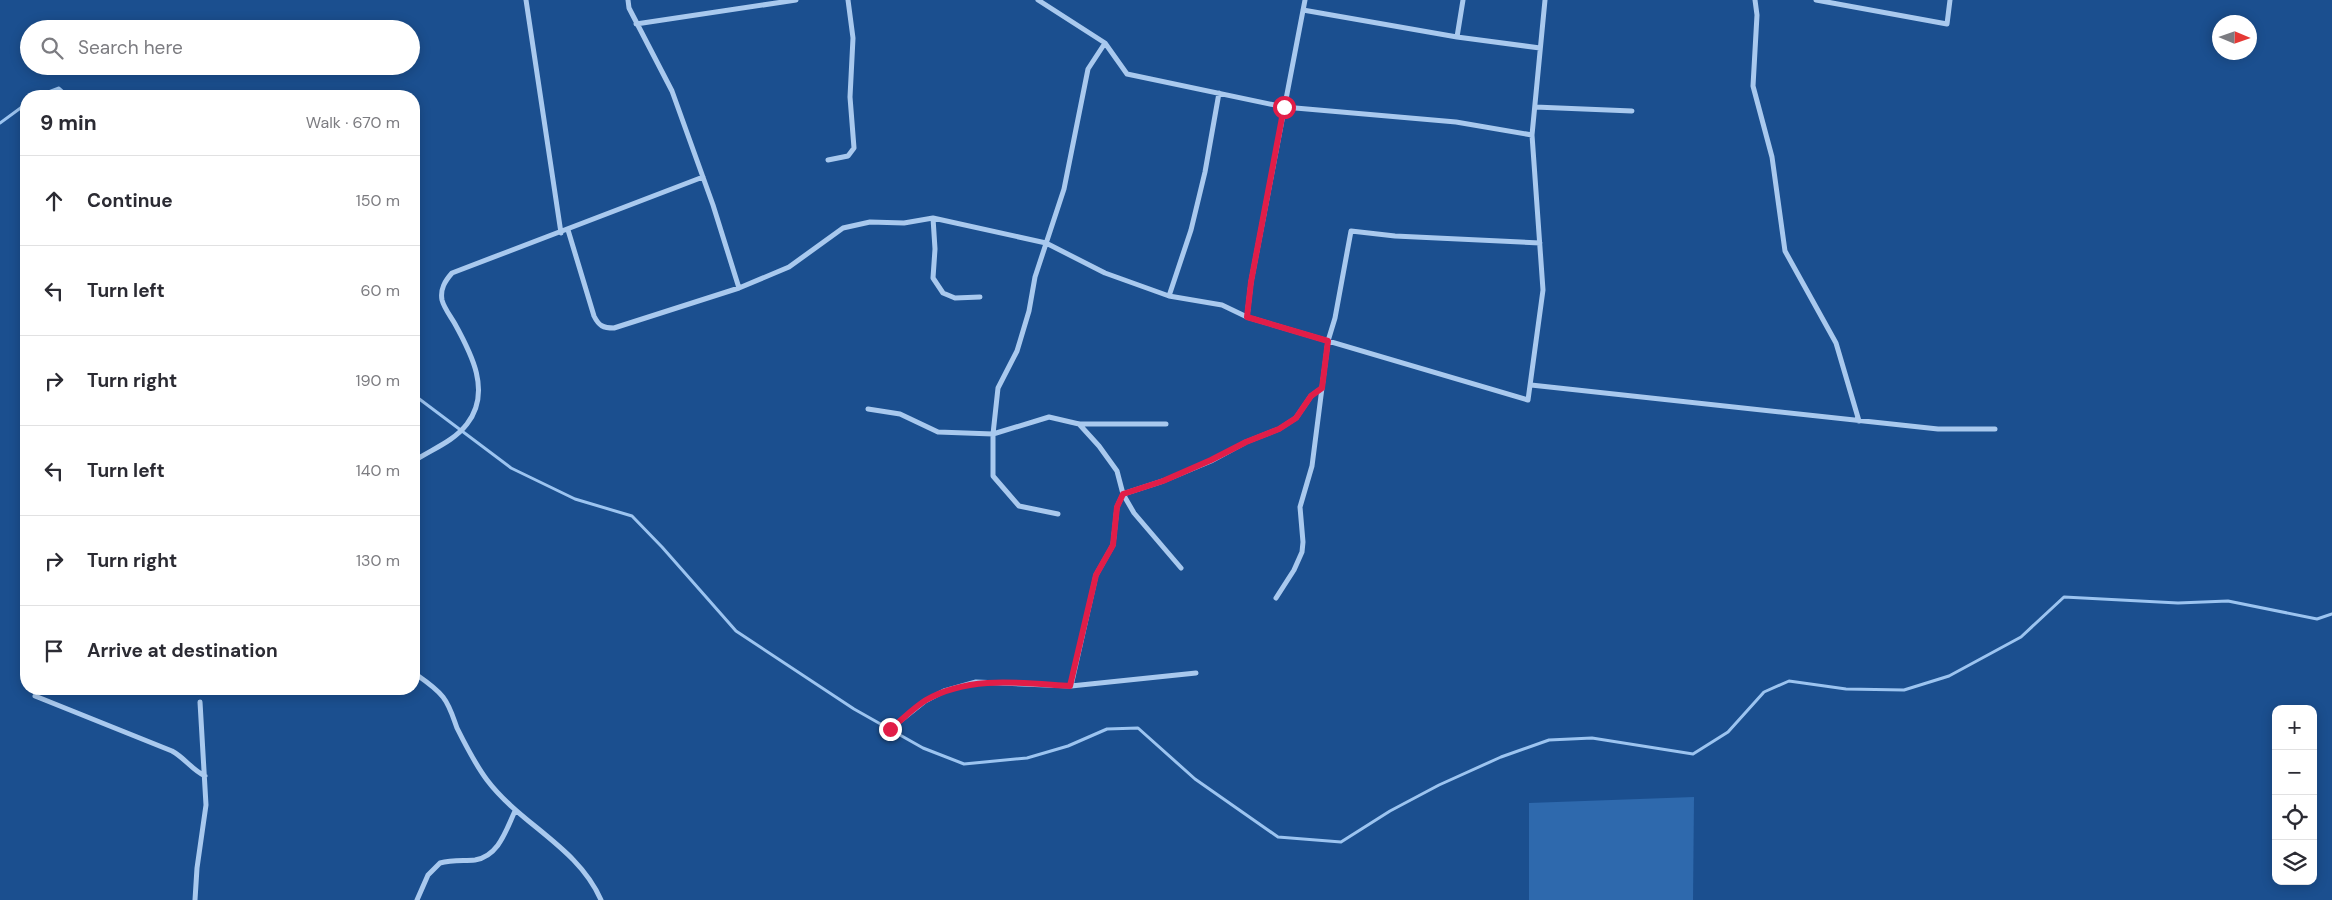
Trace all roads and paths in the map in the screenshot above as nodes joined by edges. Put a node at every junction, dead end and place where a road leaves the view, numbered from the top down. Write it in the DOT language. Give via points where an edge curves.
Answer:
graph roads {
  1 [pos="526,0"];
  2 [pos="628,0"];
  3 [pos="796,0"];
  4 [pos="848,0"];
  5 [pos="1038,0"];
  6 [pos="1305,0"];
  7 [pos="1463,0"];
  8 [pos="1544,0"];
  9 [pos="1755,0"];
  10 [pos="1816,0"];
  11 [pos="1950,0"];
  12 [pos="1303,10"];
  13 [pos="636,24"];
  14 [pos="1457,37"];
  15 [pos="1105,43"];
  16 [pos="1540,48"];
  17 [pos="1219,93"];
  18 [pos="1284,107"];
  19 [pos="1535,108"];
  20 [pos="1632,111"];
  21 [pos="1532,135"];
  22 [pos="828,160"];
  23 [pos="704,178"];
  24 [pos="934,218"];
  25 [pos="568,230"];
  26 [pos="560,233"];
  27 [pos="1046,243"];
  28 [pos="1540,244"];
  29 [pos="739,288"];
  30 [pos="1169,296"];
  31 [pos="980,297"];
  32 [pos="1247,317"];
  33 [pos="1328,341"];
  34 [pos="1531,385"];
  35 [pos="1322,388"];
  36 [pos="868,409"];
  37 [pos="1859,421"];
  38 [pos="1079,424"];
  39 [pos="1166,424"];
  40 [pos="1995,429"];
  41 [pos="993,434"];
  42 [pos="420,457"];
  43 [pos="1123,494"];
  44 [pos="1058,514"];
  45 [pos="1180,568"];
  46 [pos="1276,598"];
  47 [pos="1196,673"];
  48 [pos="420,678"];
  49 [pos="1070,686"];
  50 [pos="35,696"];
  51 [pos="200,702"];
  52 [pos="890,729"];
  53 [pos="205,776"];
  54 [pos="515,811"];
  55 [pos="195,900"];
  56 [pos="417,900"];
  57 [pos="601,900"];
  1 -- 26 [label="street"];
  2 -- 13 [label="street"];
  3 -- 13 [label="street"];
  4 -- 22 [label="street" via="853,38 850,97 854,148 848,156"];
  5 -- 15 [label="street"];
  6 -- 12 [label="street"];
  7 -- 14 [label="street"];
  8 -- 16 [label="street"];
  9 -- 37 [label="street" via="1753,86 1772,157 1785,251 1836,343"];
  10 -- 11 [label="street" via="1947,24"];
  12 -- 14 [label="street"];
  12 -- 18 [label="street"];
  13 -- 23 [label="street" via="672,91"];
  14 -- 16 [label="street"];
  15 -- 17 [label="street" via="1127,74"];
  15 -- 27 [label="street" via="1088,69 1064,189"];
  16 -- 19 [label="street"];
  17 -- 18 [label="street"];
  17 -- 30 [label="street" via="1191,230"];
  18 -- 21 [label="street" via="1456,122"];
  18 -- 32 [label="street"];
  19 -- 20 [label="street"];
  19 -- 21 [label="street"];
  21 -- 28 [label="street"];
  23 -- 25 [label="street"];
  23 -- 29 [label="street"];
  24 -- 27 [label="street"];
  24 -- 29 [label="street" via="904,223 870,222 843,228 790,267"];
  24 -- 31 [label="street" via="936,249 933,278 943,293 955,298"];
  25 -- 26 [label="street"];
  25 -- 29 [label="street" via="594,316 605,328 622,326"];
  26 -- 42 [label="street" via="452,273 445,281 442,302 476,367 476,406 468,423 452,438"];
  27 -- 30 [label="street" via="1105,273"];
  27 -- 41 [label="street" via="1018,351 998,388"];
  28 -- 33 [label="street" via="1351,231"];
  28 -- 34 [label="street" via="1543,290"];
  30 -- 32 [label="street" via="1222,305"];
  32 -- 33 [label="street"];
  33 -- 34 [label="street" via="1528,400"];
  33 -- 35 [label="street"];
  34 -- 37 [label="street"];
  35 -- 43 [label="street" via="1311,396 1296,418 1279,429 1163,481"];
  35 -- 46 [label="street" via="1312,466 1300,507 1302,552"];
  36 -- 41 [label="street" via="900,414 938,432"];
  37 -- 40 [label="street" via="1938,429"];
  38 -- 39 [label="street"];
  38 -- 41 [label="street" via="1048,417"];
  38 -- 43 [label="street" via="1117,470"];
  41 -- 44 [label="street" via="993,476 1019,506"];
  43 -- 45 [label="street" via="1134,513"];
  43 -- 49 [label="street" via="1117,507 1113,545 1096,575"];
  47 -- 49 [label="street"];
  48 -- 54 [label="street" via="444,698 468,751 487,780"];
  49 -- 52 [label="street" via="976,682 944,691 925,701"];
  50 -- 53 [label="street" via="172,751"];
  51 -- 53 [label="street"];
  53 -- 55 [label="street" via="206,805"];
  54 -- 56 [label="street" via="493,852 474,860 440,863 428,875"];
  54 -- 57 [label="street" via="580,866"];
}
